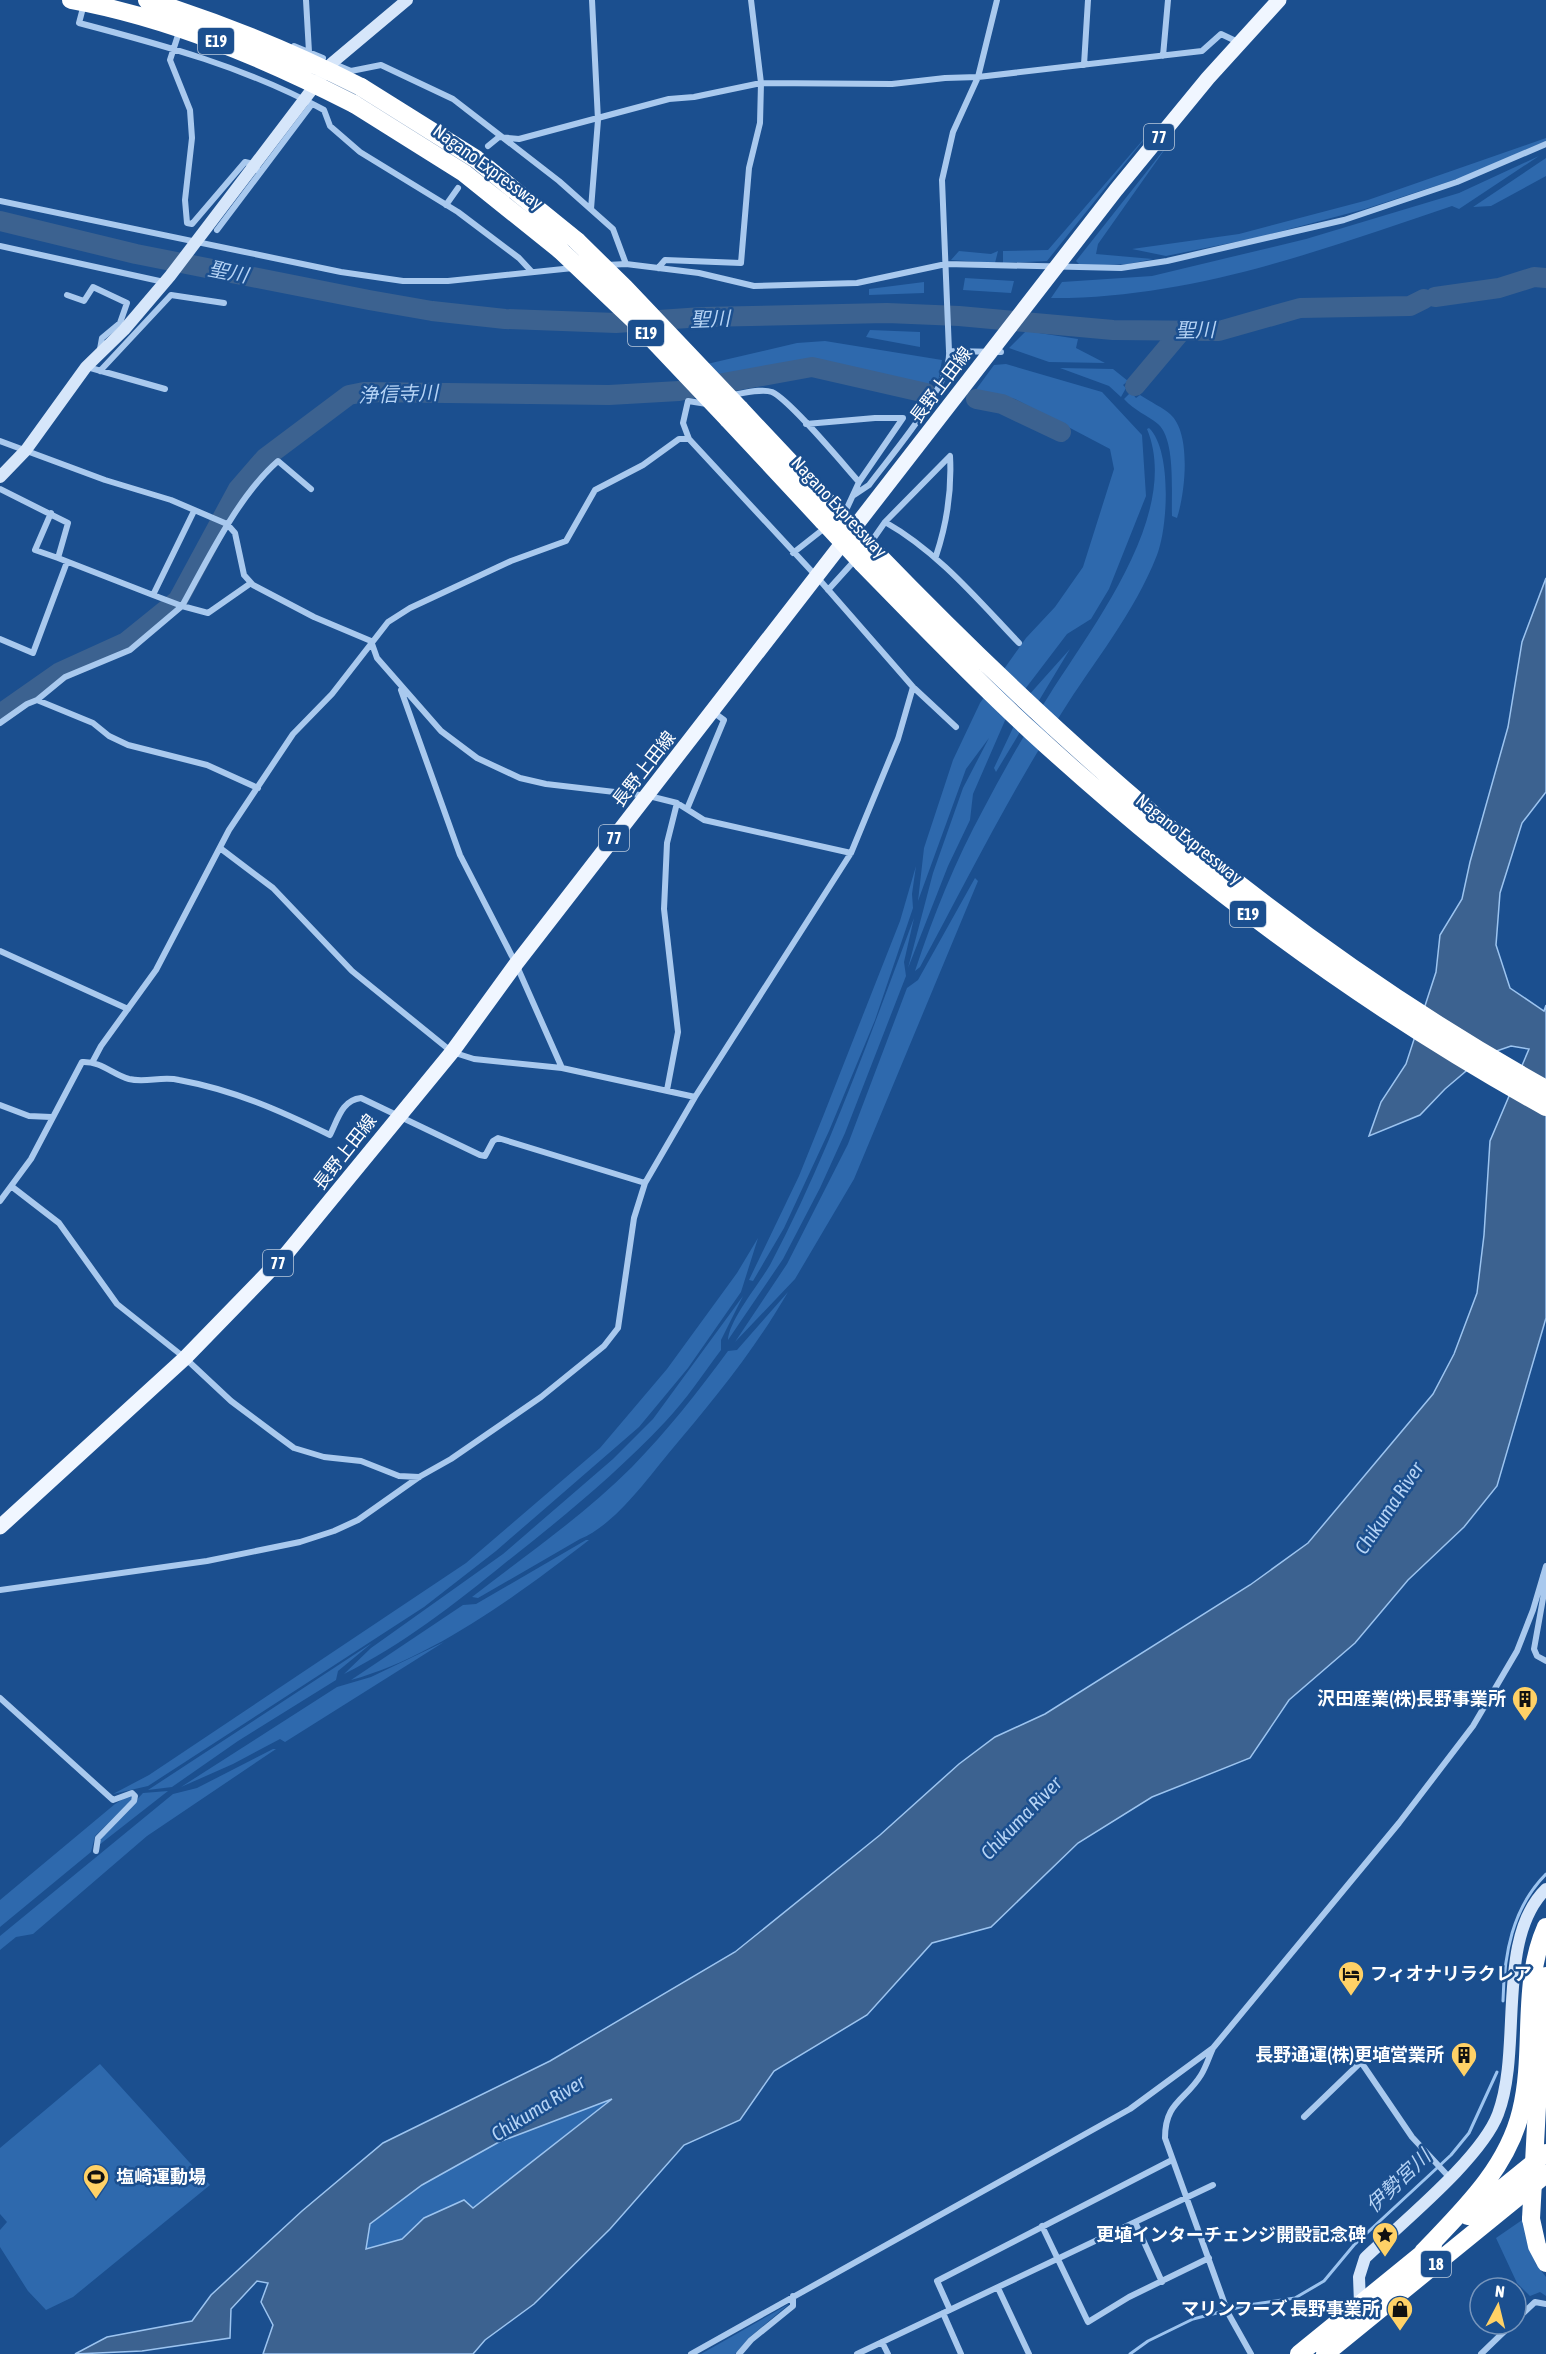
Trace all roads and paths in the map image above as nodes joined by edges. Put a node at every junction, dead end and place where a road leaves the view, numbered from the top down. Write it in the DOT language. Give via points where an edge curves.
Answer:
graph roads {
  1 [pos="71,0"];
  2 [pos="85,0"];
  3 [pos="147,0"];
  4 [pos="166,0"];
  5 [pos="306,0"];
  6 [pos="407,0"];
  7 [pos="592,0"];
  8 [pos="751,0"];
  9 [pos="997,0"];
  10 [pos="1088,0"];
  11 [pos="1168,0"];
  12 [pos="1279,0"];
  13 [pos="188,7"];
  14 [pos="1240,43"];
  15 [pos="173,48"];
  16 [pos="309,52"];
  17 [pos="1162,56"];
  18 [pos="332,63"];
  19 [pos="1084,65"];
  20 [pos="978,77"];
  21 [pos="760,83"];
  22 [pos="357,95"];
  23 [pos="308,101"];
  24 [pos="598,120"];
  25 [pos="499,136"];
  26 [pos="1546,144"];
  27 [pos="488,146"];
  28 [pos="257,168"];
  29 [pos="458,188"];
  30 [pos="0,201"];
  31 [pos="446,205"];
  32 [pos="591,209"];
  33 [pos="218,230"];
  34 [pos="196,243"];
  35 [pos="0,246"];
  36 [pos="626,264"];
  37 [pos="946,264"];
  38 [pos="1057,266"];
  39 [pos="658,268"];
  40 [pos="532,272"];
  41 [pos="167,279"];
  42 [pos="67,295"];
  43 [pos="224,303"];
  44 [pos="996,349"];
  45 [pos="949,351"];
  46 [pos="99,355"];
  47 [pos="86,367"];
  48 [pos="100,371"];
  49 [pos="165,389"];
  50 [pos="734,414"];
  51 [pos="806,424"];
  52 [pos="689,440"];
  53 [pos="0,441"];
  54 [pos="27,450"];
  55 [pos="0,477"];
  56 [pos="859,482"];
  57 [pos="0,489"];
  58 [pos="310,489"];
  59 [pos="854,495"];
  60 [pos="194,511"];
  61 [pos="51,513"];
  62 [pos="885,522"];
  63 [pos="228,525"];
  64 [pos="794,553"];
  65 [pos="936,556"];
  66 [pos="57,558"];
  67 [pos="67,562"];
  68 [pos="817,577"];
  69 [pos="250,583"];
  70 [pos="828,590"];
  71 [pos="154,595"];
  72 [pos="182,606"];
  73 [pos="0,639"];
  74 [pos="371,641"];
  75 [pos="1019,643"];
  76 [pos="984,675"];
  77 [pos="400,687"];
  78 [pos="913,687"];
  79 [pos="37,700"];
  80 [pos="712,712"];
  81 [pos="0,723"];
  82 [pos="956,727"];
  83 [pos="258,788"];
  84 [pos="649,796"];
  85 [pos="677,803"];
  86 [pos="687,809"];
  87 [pos="220,848"];
  88 [pos="852,853"];
  89 [pos="0,951"];
  90 [pos="516,964"];
  91 [pos="128,1009"];
  92 [pos="452,1052"];
  93 [pos="93,1061"];
  94 [pos="562,1068"];
  95 [pos="1546,1089"];
  96 [pos="668,1090"];
  97 [pos="695,1097"];
  98 [pos="0,1105"];
  99 [pos="1546,1109"];
  100 [pos="51,1117"];
  101 [pos="398,1117"];
  102 [pos="645,1183"];
  103 [pos="11,1186"];
  104 [pos="0,1202"];
  105 [pos="185,1358"];
  106 [pos="419,1477"];
  107 [pos="0,1527"];
  108 [pos="1545,1569"];
  109 [pos="0,1590"];
  110 [pos="1546,1661"];
  111 [pos="0,1698"];
  112 [pos="96,1851"];
  113 [pos="1546,1889"];
  114 [pos="1546,1927"];
  115 [pos="1546,1976"];
  116 [pos="1213,2048"];
  117 [pos="1546,2115"];
  118 [pos="1304,2117"];
  119 [pos="1546,2153"];
  120 [pos="1172,2160"];
  121 [pos="1445,2174"];
  122 [pos="1546,2174"];
  123 [pos="1546,2183"];
  124 [pos="1213,2185"];
  125 [pos="1188,2197"];
  126 [pos="1536,2218"];
  127 [pos="1136,2222"];
  128 [pos="1484,2225"];
  129 [pos="1041,2226"];
  130 [pos="1546,2237"];
  131 [pos="1423,2253"];
  132 [pos="1209,2258"];
  133 [pos="1057,2260"];
  134 [pos="1546,2263"];
  135 [pos="1162,2282"];
  136 [pos="998,2288"];
  137 [pos="793,2296"];
  138 [pos="1360,2302"];
  139 [pos="1546,2304"];
  140 [pos="1528,2309"];
  141 [pos="946,2312"];
  142 [pos="1500,2336"];
  143 [pos="882,2342"];
  144 [pos="1484,2353"];
  145 [pos="690,2354"];
  146 [pos="740,2354"];
  147 [pos="857,2354"];
  148 [pos="888,2354"];
  149 [pos="961,2354"];
  150 [pos="1029,2354"];
  151 [pos="1251,2354"];
  152 [pos="1299,2354"];
  153 [pos="1325,2354"];
  1 -- 22 [label="highway, Nagano Expressway / E19, bridge" via="207,38"];
  2 -- 15 [label="street" via="79,23"];
  3 -- 22 [label="highway, Nagano Expressway / E19, bridge" via="272,44"];
  4 -- 13 [label="street"];
  5 -- 16 [label="street"];
  6 -- 18 [label="street"];
  7 -- 24 [label="street"];
  8 -- 21 [label="street"];
  9 -- 20 [label="street"];
  10 -- 19 [label="street"];
  11 -- 17 [label="street"];
  12 -- 14 [label="main road, 長野上田線 / 77"];
  13 -- 15 [label="street"];
  13 -- 16 [label="street"];
  14 -- 17 [label="street" via="1221,34 1202,51"];
  14 -- 38 [label="main road, 長野上田線 / 77" via="1168,125"];
  15 -- 23 [label="street"];
  15 -- 28 [label="street" via="170,60 190,110 187,223 192,224 245,162"];
  16 -- 18 [label="street"];
  17 -- 19 [label="street"];
  18 -- 23 [label="street"];
  18 -- 25 [label="street" via="351,71 381,65 391,69 453,99"];
  19 -- 20 [label="street"];
  20 -- 21 [label="street" via="892,84"];
  20 -- 37 [label="street" via="947,150 942,180"];
  21 -- 24 [label="street" via="669,99"];
  21 -- 39 [label="street" via="760,123 749,168 741,263 665,260"];
  22 -- 50 [label="highway, Nagano Expressway / E19, bridge" via="560,250"];
  22 -- 50 [label="highway, Nagano Expressway / E19, bridge" via="476,159 576,241 641,304"];
  23 -- 28 [label="street"];
  23 -- 31 [label="street" via="324,110 330,126 360,152"];
  24 -- 25 [label="street" via="519,139"];
  24 -- 32 [label="street"];
  25 -- 27 [label="street"];
  25 -- 32 [label="street"];
  26 -- 38 [label="street" via="1457,182 1344,220 1167,261 1106,269"];
  28 -- 33 [label="street"];
  28 -- 34 [label="street"];
  29 -- 31 [label="street"];
  30 -- 34 [label="street"];
  31 -- 40 [label="street" via="519,258"];
  32 -- 36 [label="street" via="613,229"];
  34 -- 40 [label="street" via="403,282"];
  34 -- 41 [label="street"];
  35 -- 41 [label="street"];
  36 -- 39 [label="street"];
  36 -- 40 [label="street"];
  37 -- 38 [label="street"];
  37 -- 39 [label="street" via="857,283 754,286 728,278"];
  37 -- 45 [label="street"];
  38 -- 44 [label="main road, 長野上田線 / 77"];
  41 -- 46 [label="street"];
  42 -- 46 [label="street" via="84,301 93,287 127,303 120,323 102,338"];
  43 -- 48 [label="street" via="171,295"];
  44 -- 45 [label="street"];
  44 -- 68 [label="main road, 長野上田線 / 77"];
  45 -- 59 [label="street" via="950,363 941,386 869,485"];
  46 -- 47 [label="street"];
  47 -- 48 [label="street"];
  47 -- 54 [label="street"];
  48 -- 49 [label="street"];
  50 -- 76 [label="highway, Nagano Expressway / E19, bridge"];
  51 -- 52 [label="street" via="773,393 726,396 707,404 688,401 683,423"];
  51 -- 56 [label="street"];
  51 -- 56 [label="street" via="903,418"];
  52 -- 64 [label="street"];
  52 -- 74 [label="street" via="678,439 643,465 595,490 566,541 511,561 410,608 388,622"];
  53 -- 54 [label="street"];
  54 -- 55 [label="street"];
  54 -- 60 [label="street"];
  56 -- 59 [label="street"];
  57 -- 61 [label="street"];
  58 -- 63 [label="street" via="278,461 257,480"];
  59 -- 64 [label="street" via="847,508"];
  60 -- 63 [label="street"];
  60 -- 71 [label="street"];
  61 -- 66 [label="street" via="68,523"];
  61 -- 66 [label="street" via="35,550"];
  62 -- 65 [label="street"];
  62 -- 65 [label="street" via="950,456 952,490"];
  62 -- 70 [label="street" via="877,537"];
  63 -- 69 [label="street" via="239,544 244,574"];
  63 -- 72 [label="street"];
  64 -- 68 [label="street"];
  65 -- 75 [label="street"];
  66 -- 67 [label="street"];
  67 -- 71 [label="street"];
  67 -- 73 [label="street" via="33,653"];
  68 -- 70 [label="street"];
  68 -- 80 [label="main road, 長野上田線 / 77"];
  69 -- 72 [label="street" via="208,613"];
  69 -- 74 [label="street"];
  70 -- 78 [label="street"];
  71 -- 72 [label="street"];
  72 -- 79 [label="street" via="130,650 65,677"];
  74 -- 77 [label="street" via="377,658"];
  74 -- 83 [label="street" via="332,694 293,734"];
  76 -- 95 [label="highway, Nagano Expressway / E19" via="1285,921 1386,994"];
  76 -- 99 [label="highway, Nagano Expressway / E19" via="1090,783 1226,897 1377,1007"];
  77 -- 84 [label="street" via="477,758 520,778"];
  77 -- 90 [label="street" via="459,855"];
  78 -- 82 [label="street"];
  78 -- 88 [label="street" via="898,739"];
  79 -- 81 [label="street"];
  79 -- 83 [label="street" via="93,723 128,745 207,765"];
  80 -- 84 [label="main road, 長野上田線 / 77"];
  80 -- 86 [label="street" via="724,720"];
  83 -- 87 [label="street"];
  84 -- 85 [label="street"];
  84 -- 90 [label="main road, 長野上田線 / 77"];
  85 -- 86 [label="street"];
  85 -- 96 [label="street" via="667,843 664,909 678,1032"];
  86 -- 88 [label="street" via="704,819 751,832"];
  87 -- 91 [label="street" via="174,939"];
  87 -- 92 [label="street" via="273,888 352,971"];
  88 -- 97 [label="street"];
  89 -- 91 [label="street"];
  90 -- 92 [label="main road, 長野上田線 / 77"];
  90 -- 94 [label="street"];
  91 -- 93 [label="street"];
  92 -- 94 [label="street" via="474,1059"];
  92 -- 101 [label="main road, 長野上田線 / 77"];
  93 -- 100 [label="street" via="82,1062"];
  93 -- 101 [label="street" via="128,1078 174,1078 238,1094 330,1135 350,1100 367,1100"];
  94 -- 96 [label="street"];
  96 -- 97 [label="street"];
  97 -- 102 [label="street"];
  98 -- 100 [label="street" via="29,1116"];
  100 -- 103 [label="street" via="31,1159"];
  101 -- 102 [label="street" via="480,1155 485,1156 496,1139 502,1139"];
  101 -- 105 [label="main road, 長野上田線 / 77" via="294,1246"];
  102 -- 106 [label="street" via="634,1218 618,1328 604,1346 522,1410"];
  103 -- 104 [label="street"];
  103 -- 105 [label="street" via="59,1223 117,1304"];
  105 -- 106 [label="street" via="231,1401 294,1448 330,1459 362,1461 399,1476"];
  105 -- 107 [label="main road, 長野上田線 / 77"];
  106 -- 109 [label="street" via="358,1520 300,1542 196,1563"];
  108 -- 110 [label="street" via="1534,1649"];
  108 -- 116 [label="street" via="1517,1651 1473,1726 1399,1823"];
  111 -- 112 [label="street" via="113,1800 132,1793 135,1796 98,1838"];
  113 -- 121 [label="street" via="1526,1916 1516,1954 1507,2082 1497,2115 1474,2154"];
  114 -- 131 [label="highway" via="1533,1971 1524,2094 1513,2136 1486,2182"];
  115 -- 126 [label="highway, bridge" via="1531,2182"];
  116 -- 120 [label="street" via="1201,2076 1176,2102 1165,2121 1165,2138"];
  116 -- 137 [label="street" via="1130,2109"];
  117 -- 126 [label="highway"];
  118 -- 121 [label="street" via="1361,2062 1412,2137"];
  119 -- 131 [label="highway, 18"];
  120 -- 125 [label="street"];
  120 -- 129 [label="street"];
  121 -- 138 [label="street" via="1365,2258 1359,2277"];
  122 -- 128 [label="highway, 18"];
  123 -- 128 [label="highway"];
  124 -- 125 [label="street"];
  125 -- 127 [label="street"];
  125 -- 132 [label="street"];
  126 -- 130 [label="highway"];
  126 -- 134 [label="highway" via="1537,2246"];
  127 -- 133 [label="street"];
  127 -- 135 [label="street"];
  128 -- 153 [label="highway, 18"];
  129 -- 133 [label="street"];
  129 -- 141 [label="street" via="937,2281"];
  131 -- 138 [label="highway, 18"];
  132 -- 135 [label="street"];
  132 -- 151 [label="street" via="1227,2310"];
  133 -- 135 [label="street" via="1088,2322"];
  133 -- 136 [label="street"];
  136 -- 141 [label="street"];
  136 -- 150 [label="street"];
  137 -- 145 [label="street"];
  137 -- 146 [label="street" via="793,2306"];
  138 -- 152 [label="highway, 18"];
  139 -- 140 [label="street" via="1535,2302"];
  141 -- 143 [label="street"];
  141 -- 149 [label="street"];
  142 -- 144 [label="street"];
  143 -- 147 [label="street"];
  143 -- 148 [label="street"];
}
